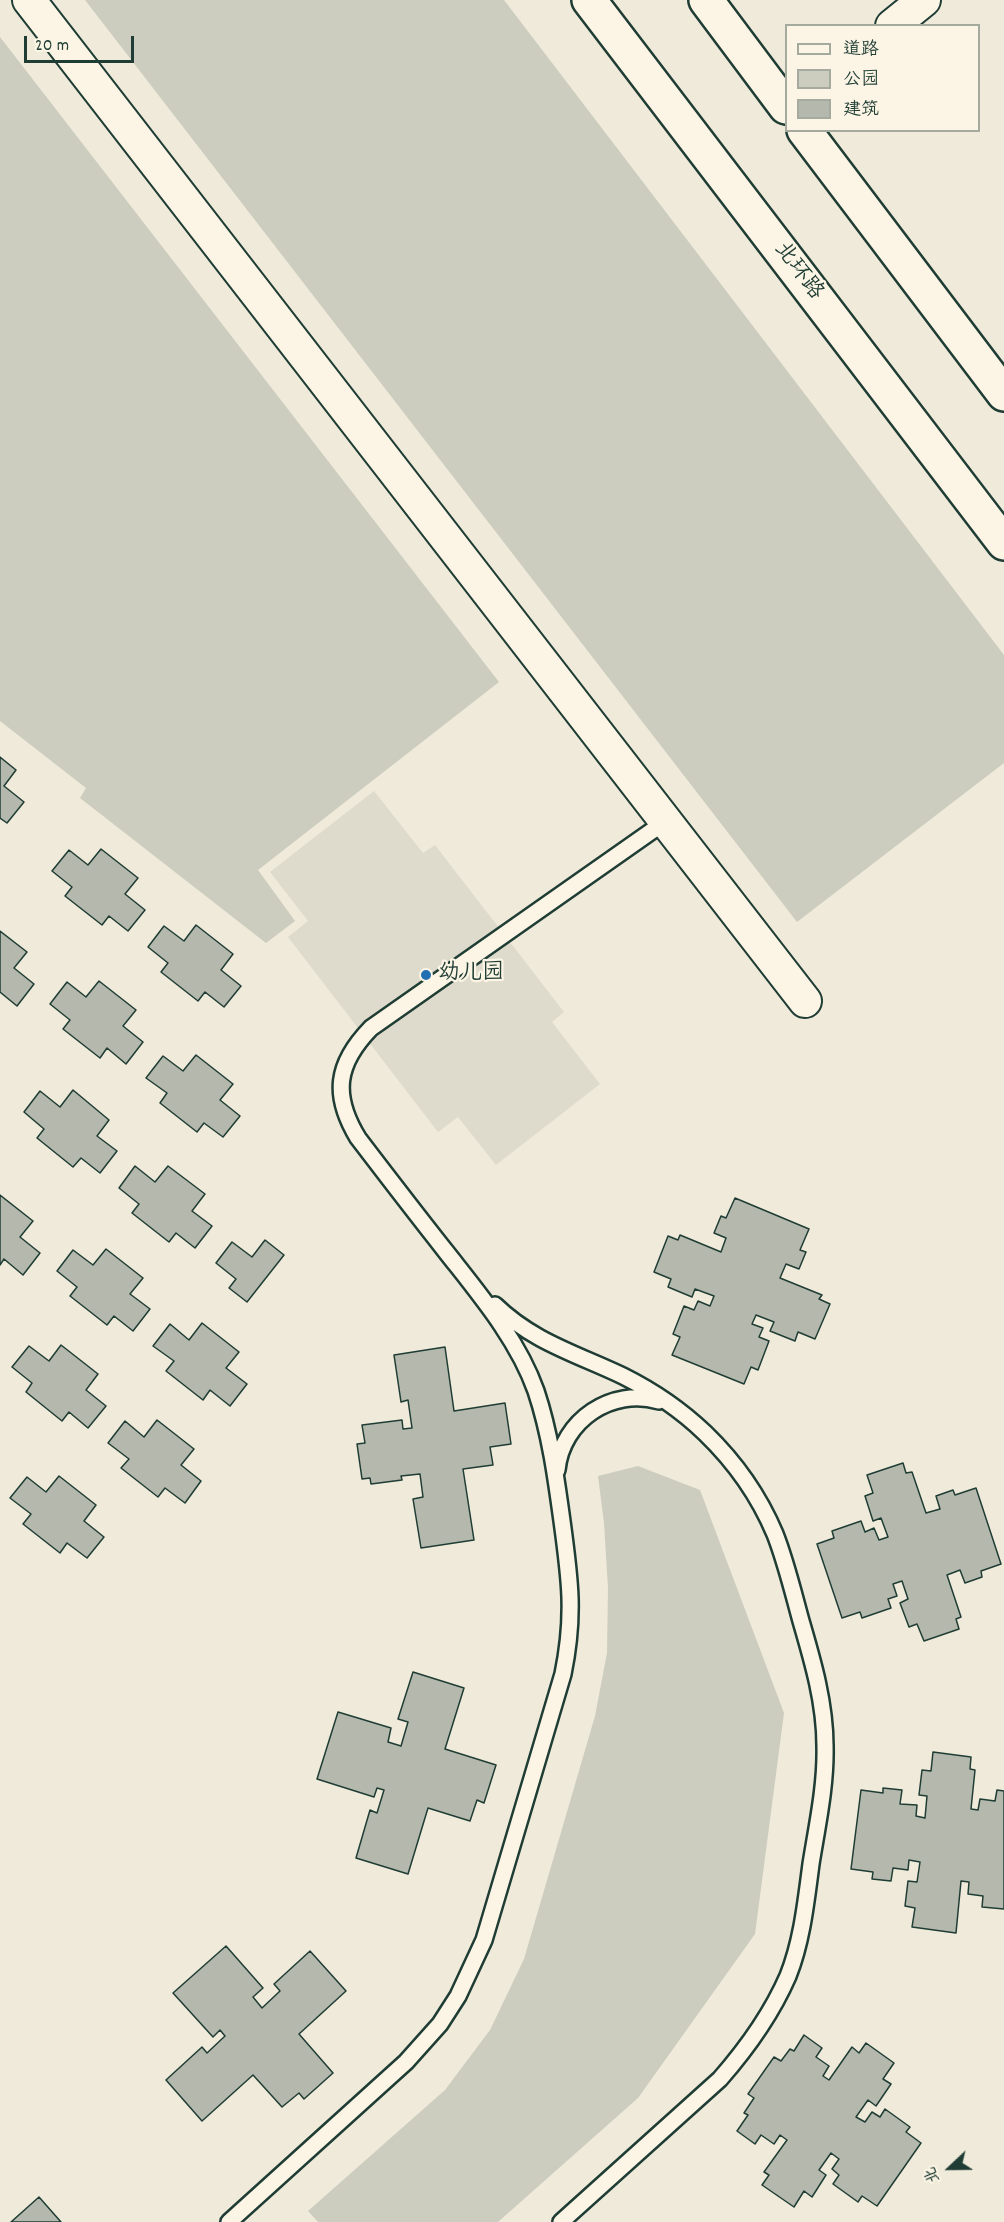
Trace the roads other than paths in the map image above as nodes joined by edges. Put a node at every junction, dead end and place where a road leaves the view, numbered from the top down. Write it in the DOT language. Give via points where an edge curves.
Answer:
graph roads {
  1 [pos="29,0"];
  2 [pos="589,0"];
  3 [pos="706,0"];
  4 [pos="924,0"];
  5 [pos="894,24"];
  6 [pos="785,106"];
  7 [pos="806,132"];
  8 [pos="1004,394"];
  9 [pos="1004,543"];
  10 [pos="666,821"];
  11 [pos="805,1001"];
  12 [pos="467,1278"];
  13 [pos="683,1414"];
  14 [pos="556,1482"];
  15 [pos="229,2222"];
  16 [pos="561,2222"];
  1 -- 10 [label="street"];
  2 -- 9 [label="main road, 北环路"];
  3 -- 6 [label="main road"];
  4 -- 5 [label="street"];
  7 -- 8 [label="main road"];
  10 -- 11 [label="street"];
  10 -- 12 [label="lane" via="371,1028 346,1060 341,1093 350,1125"];
  12 -- 13 [label="lane" via="525,1330 653,1392"];
  12 -- 14 [label="lane" via="512,1341 536,1390"];
  13 -- 14 [label="lane" via="644,1397 599,1407 580,1421 567,1439"];
  13 -- 16 [label="lane" via="732,1462 774,1533 815,1667 824,1720 825,1767 804,1914 788,1974 760,2029 742,2054 720,2079"];
  14 -- 15 [label="lane" via="570,1581 570,1643 484,1940 458,1996 423,2045"];
}
